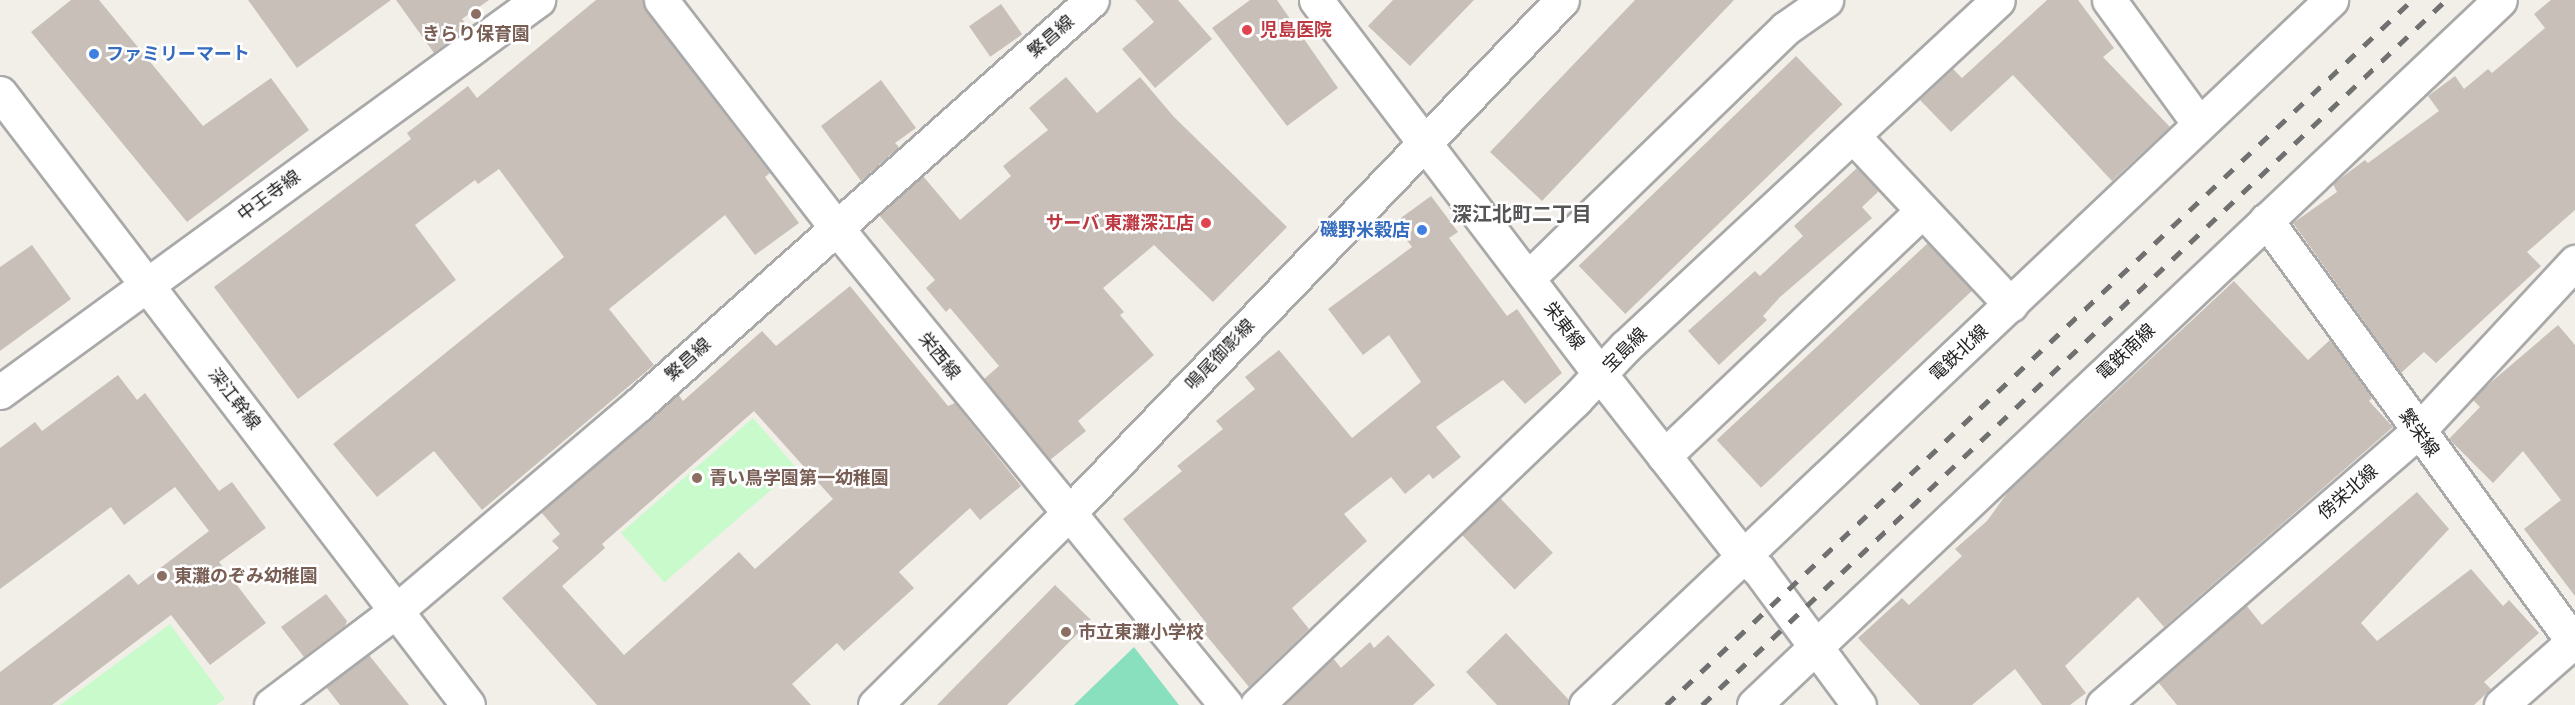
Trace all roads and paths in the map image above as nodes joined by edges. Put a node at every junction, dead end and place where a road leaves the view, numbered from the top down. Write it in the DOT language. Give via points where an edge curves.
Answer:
graph roads {
  1 [pos="538,0"];
  2 [pos="661,0"];
  3 [pos="1092,0"];
  4 [pos="1316,0"];
  5 [pos="1562,0"];
  6 [pos="1826,0"];
  7 [pos="1998,0"];
  8 [pos="2109,0"];
  9 [pos="2331,0"];
  10 [pos="2500,0"];
  11 [pos="0,93"];
  12 [pos="2199,124"];
  13 [pos="1852,135"];
  14 [pos="1425,139"];
  15 [pos="1922,211"];
  16 [pos="2266,220"];
  17 [pos="835,226"];
  18 [pos="2575,262"];
  19 [pos="1528,278"];
  20 [pos="146,285"];
  21 [pos="2011,305"];
  22 [pos="1600,374"];
  23 [pos="0,392"];
  24 [pos="2418,432"];
  25 [pos="1664,456"];
  26 [pos="1067,515"];
  27 [pos="1741,554"];
  28 [pos="397,610"];
  29 [pos="2574,642"];
  30 [pos="1815,646"];
  31 [pos="271,705"];
  32 [pos="468,705"];
  33 [pos="875,705"];
  34 [pos="1226,705"];
  35 [pos="1257,705"];
  36 [pos="1586,705"];
  37 [pos="1754,705"];
  38 [pos="1859,705"];
  39 [pos="2103,705"];
  40 [pos="2501,705"];
  1 -- 20 [label="street, 中王寺線"];
  2 -- 17 [label="street, 栄西線"];
  3 -- 17 [label="street, 繁昌線"];
  4 -- 14 [label="street, 栄東線"];
  5 -- 14 [label="street, 鳴尾御影線"];
  6 -- 19 [label="street" via="1786,28"];
  7 -- 13 [label="street, 宝島線"];
  8 -- 12 [label="street"];
  9 -- 12 [label="street, 電鉄北線"];
  10 -- 16 [label="street, 電鉄南線"];
  11 -- 20 [label="street, 深江幹線"];
  12 -- 21 [label="street, 電鉄北線"];
  13 -- 15 [label="street"];
  13 -- 22 [label="street, 宝島線"];
  14 -- 19 [label="street, 栄東線"];
  14 -- 26 [label="street, 鳴尾御影線"];
  15 -- 21 [label="street"];
  15 -- 25 [label="street"];
  16 -- 24 [label="street, 繁栄線"];
  16 -- 30 [label="street, 電鉄南線"];
  17 -- 26 [label="street, 栄西線"];
  17 -- 28 [label="street, 繁昌線" via="638,405"];
  18 -- 24 [label="street, 傍栄北線"];
  19 -- 22 [label="street, 栄東線"];
  20 -- 23 [label="street, 中王寺線"];
  20 -- 28 [label="street, 深江幹線"];
  21 -- 27 [label="street, 電鉄北線"];
  22 -- 25 [label="street, 栄東線"];
  22 -- 35 [label="street, 宝島線"];
  24 -- 29 [label="street, 繁栄線"];
  24 -- 39 [label="street, 傍栄北線"];
  25 -- 27 [label="street, 栄東線"];
  26 -- 33 [label="street, 鳴尾御影線"];
  26 -- 34 [label="street, 栄西線"];
  27 -- 30 [label="street, 栄東線" via="1759,570"];
  27 -- 36 [label="street, 電鉄北線"];
  28 -- 31 [label="street, 繁昌線"];
  28 -- 32 [label="street, 深江幹線"];
  29 -- 40 [label="street"];
  30 -- 37 [label="street, 電鉄南線"];
  30 -- 38 [label="street, 栄東線"];
}
